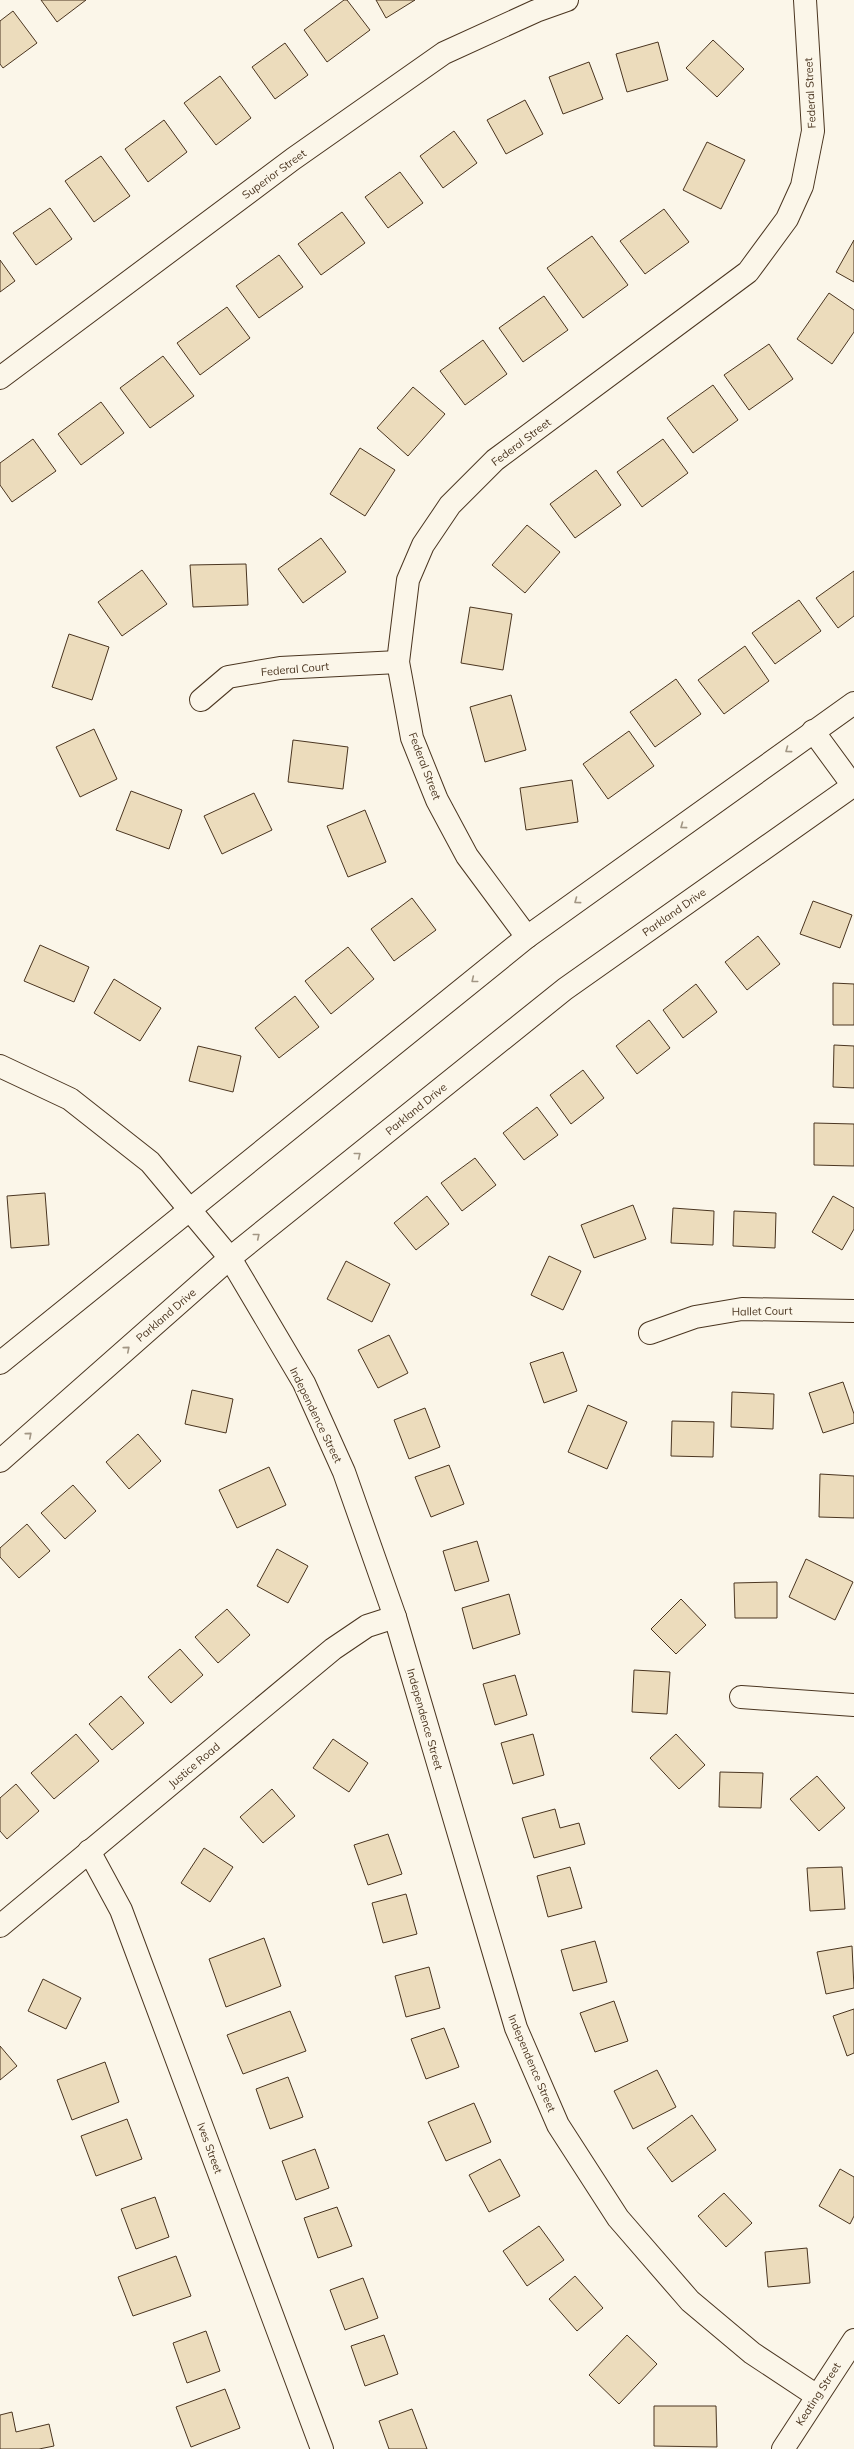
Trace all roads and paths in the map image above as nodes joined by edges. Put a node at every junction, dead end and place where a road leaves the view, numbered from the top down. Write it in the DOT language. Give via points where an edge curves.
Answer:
graph roads {
  1 [pos="567,0"];
  2 [pos="804,0"];
  3 [pos="0,378"];
  4 [pos="398,662"];
  5 [pos="201,700"];
  6 [pos="854,703"];
  7 [pos="813,732"];
  8 [pos="854,786"];
  9 [pos="527,937"];
  10 [pos="0,1066"];
  11 [pos="189,1209"];
  12 [pos="230,1258"];
  13 [pos="854,1311"];
  14 [pos="650,1333"];
  15 [pos="0,1363"];
  16 [pos="0,1460"];
  17 [pos="395,1617"];
  18 [pos="741,1697"];
  19 [pos="854,1705"];
  20 [pos="89,1851"];
  21 [pos="0,1926"];
  22 [pos="854,2340"];
  23 [pos="817,2396"];
  24 [pos="322,2449"];
  25 [pos="783,2449"];
  1 -- 3 [label="street, Superior Street" via="536,11 444,53 293,159"];
  2 -- 4 [label="street, Federal Street" via="813,131 802,186 787,219 748,272 495,460 450,504 423,545 408,580"];
  4 -- 5 [label="street, Federal Court" via="280,668 228,677"];
  4 -- 9 [label="street, Federal Street" via="412,738 437,800 467,856"];
  6 -- 7 [label="street"];
  7 -- 8 [label="street"];
  7 -- 9 [label="street, one-way"];
  12 -- 8 [label="street, Parkland Drive, one-way" via="565,989"];
  9 -- 11 [label="street, one-way"];
  10 -- 11 [label="street, Independence Street" via="70,1099 150,1162"];
  11 -- 12 [label="street, Independence Street"];
  11 -- 15 [label="street"];
  16 -- 12 [label="street, Parkland Drive, one-way"];
  12 -- 17 [label="street, Independence Street" via="304,1384 344,1472"];
  13 -- 14 [label="street, Hallet Court" via="742,1309 695,1317"];
  17 -- 20 [label="street, Justice Road" via="367,1626 333,1650"];
  17 -- 23 [label="street, Independence Street" via="516,2028 558,2125 618,2218 690,2301 752,2353"];
  18 -- 19 [label="street"];
  20 -- 21 [label="street, Justice Road"];
  20 -- 24 [label="street, Ives Street" via="121,1910"];
  22 -- 23 [label="street, Keating Street"];
  23 -- 25 [label="street, Keating Street"];
}
